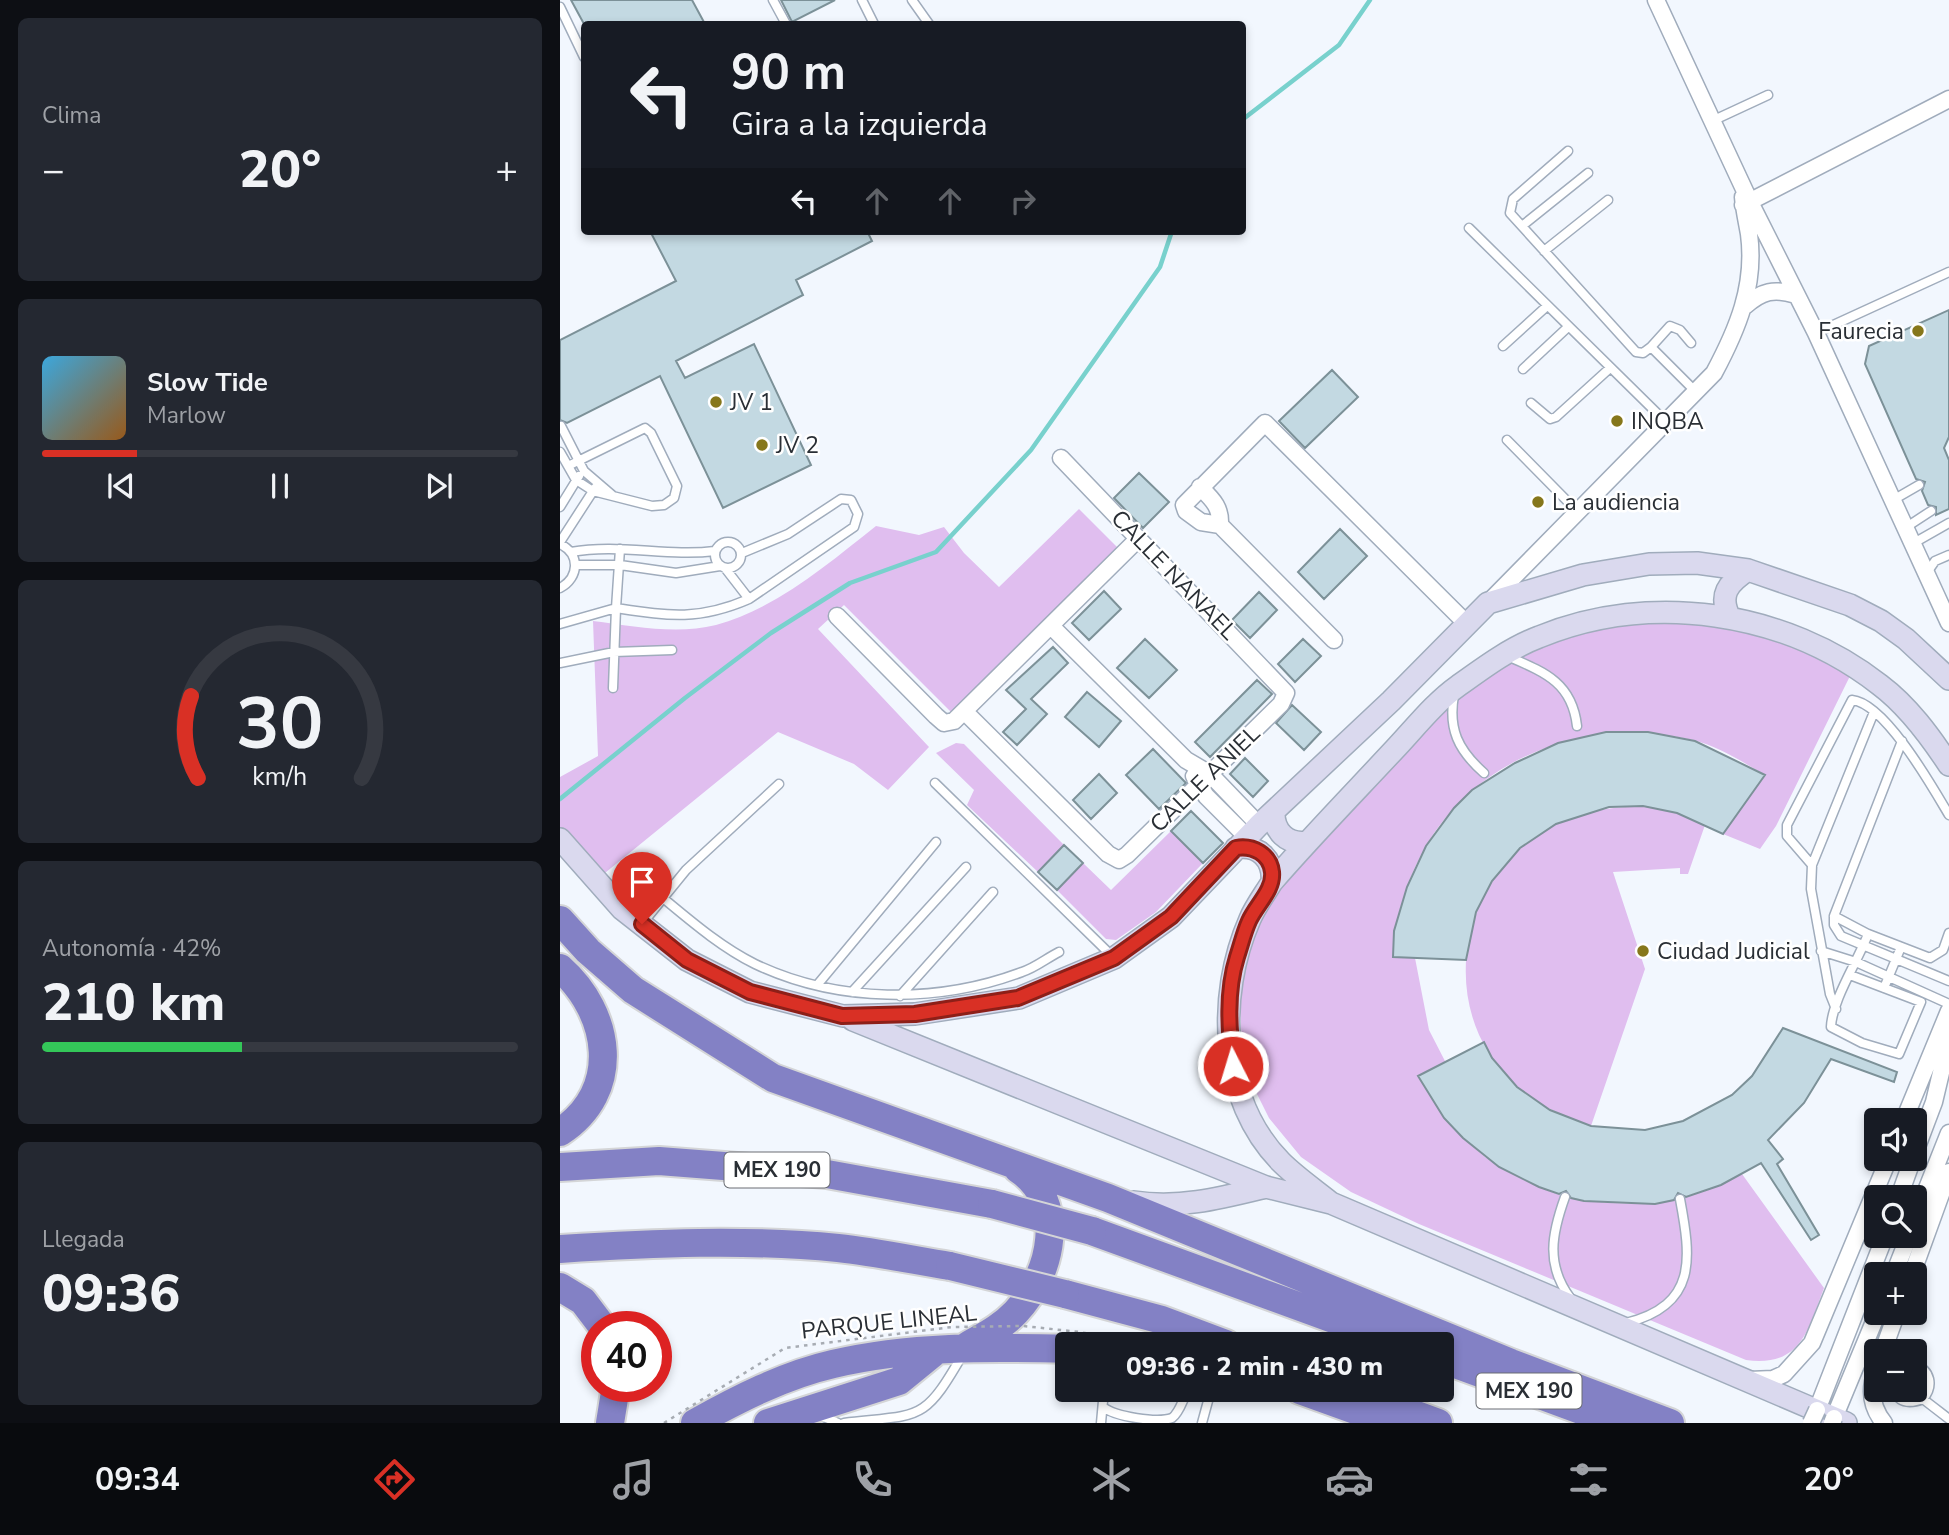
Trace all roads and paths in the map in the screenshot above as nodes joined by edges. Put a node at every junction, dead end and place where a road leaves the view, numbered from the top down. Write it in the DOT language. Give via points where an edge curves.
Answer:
graph roads {
  1 [pos="773,0"];
  2 [pos="862,0"];
  3 [pos="912,0"];
  4 [pos="1656,0"];
  5 [pos="560,7"];
  6 [pos="784,21"];
  7 [pos="872,21"];
  8 [pos="927,21"];
  9 [pos="581,51"];
  10 [pos="1768,95"];
  11 [pos="1949,99"];
  12 [pos="1712,121"];
  13 [pos="1568,151"];
  14 [pos="1588,173"];
  15 [pos="1608,200"];
  16 [pos="1747,203"];
  17 [pos="1522,226"];
  18 [pos="1469,228"];
  19 [pos="1544,251"];
  20 [pos="1949,272"];
  21 [pos="1796,295"];
  22 [pos="1546,306"];
  23 [pos="1745,306"];
  24 [pos="1568,327"];
  25 [pos="1816,333"];
  26 [pos="1691,343"];
  27 [pos="1503,346"];
  28 [pos="1651,347"];
  29 [pos="1610,368"];
  30 [pos="1523,369"];
  31 [pos="1696,392"];
  32 [pos="1531,403"];
  33 [pos="1667,423"];
  34 [pos="561,426"];
  35 [pos="1507,440"];
  36 [pos="560,452"];
  37 [pos="1061,458"];
  38 [pos="577,460"];
  39 [pos="568,466"];
  40 [pos="583,471"];
  41 [pos="576,480"];
  42 [pos="599,482"];
  43 [pos="1919,485"];
  44 [pos="1200,487"];
  45 [pos="593,491"];
  46 [pos="612,495"];
  47 [pos="1892,500"];
  48 [pos="560,507"];
  49 [pos="1931,511"];
  50 [pos="1578,512"];
  51 [pos="1949,523"];
  52 [pos="1220,525"];
  53 [pos="1905,528"];
  54 [pos="1138,539"];
  55 [pos="560,543"];
  56 [pos="1912,544"];
  57 [pos="620,549"];
  58 [pos="715,551"];
  59 [pos="571,552"];
  60 [pos="742,553"];
  61 [pos="1949,555"];
  62 [pos="576,565"];
  63 [pos="620,565"];
  64 [pos="722,567"];
  65 [pos="1748,570"];
  66 [pos="1926,574"];
  67 [pos="560,588"];
  68 [pos="749,599"];
  69 [pos="1488,603"];
  70 [pos="616,608"];
  71 [pos="837,616"];
  72 [pos="1730,618"];
  73 [pos="1949,622"];
  74 [pos="1466,623"];
  75 [pos="560,624"];
  76 [pos="1051,626"];
  77 [pos="1334,640"];
  78 [pos="673,650"];
  79 [pos="614,652"];
  80 [pos="1504,655"];
  81 [pos="560,663"];
  82 [pos="1949,679"];
  83 [pos="613,688"];
  84 [pos="1455,688"];
  85 [pos="1286,693"];
  86 [pos="965,712"];
  87 [pos="1874,712"];
  88 [pos="1577,726"];
  89 [pos="1902,741"];
  90 [pos="1949,765"];
  91 [pos="1485,773"];
  92 [pos="1204,780"];
  93 [pos="935,783"];
  94 [pos="779,784"];
  95 [pos="1949,815"];
  96 [pos="1254,830"];
  97 [pos="560,839"];
  98 [pos="936,842"];
  99 [pos="1307,842"];
  100 [pos="1812,865"];
  101 [pos="965,867"];
  102 [pos="1272,883"];
  103 [pos="993,892"];
  104 [pos="663,898"];
  105 [pos="1834,916"];
  106 [pos="560,920"];
  107 [pos="642,924"];
  108 [pos="1949,933"];
  109 [pos="1868,934"];
  110 [pos="1863,946"];
  111 [pos="1901,947"];
  112 [pos="1059,951"];
  113 [pos="1821,951"];
  114 [pos="1114,958"];
  115 [pos="1896,960"];
  116 [pos="1856,962"];
  117 [pos="560,968"];
  118 [pos="1850,975"];
  119 [pos="1889,977"];
  120 [pos="1949,981"];
  121 [pos="818,984"];
  122 [pos="1884,988"];
  123 [pos="852,992"];
  124 [pos="900,996"];
  125 [pos="1836,1009"];
  126 [pos="1949,1014"];
  127 [pos="842,1016"];
  128 [pos="1949,1039"];
  129 [pos="1909,1108"];
  130 [pos="1927,1121"];
  131 [pos="560,1132"];
  132 [pos="1949,1133"];
  133 [pos="1010,1164"];
  134 [pos="560,1167"];
  135 [pos="1883,1171"];
  136 [pos="1949,1172"];
  137 [pos="1266,1187"];
  138 [pos="1927,1188"];
  139 [pos="1565,1196"];
  140 [pos="1108,1198"];
  141 [pos="1680,1199"];
  142 [pos="1331,1203"];
  143 [pos="1881,1248"];
  144 [pos="560,1250"];
  145 [pos="1916,1262"];
  146 [pos="560,1287"];
  147 [pos="1580,1310"];
  148 [pos="591,1311"];
  149 [pos="1615,1325"];
  150 [pos="1873,1325"];
  151 [pos="1080,1332"];
  152 [pos="1194,1332"];
  153 [pos="1369,1332"];
  154 [pos="967,1346"];
  155 [pos="1055,1349"];
  156 [pos="937,1350"];
  157 [pos="1454,1363"];
  158 [pos="1927,1373"];
  159 [pos="1742,1380"];
  160 [pos="1927,1392"];
  161 [pos="613,1402"];
  162 [pos="1103,1402"];
  163 [pos="1182,1402"];
  164 [pos="1208,1402"];
  165 [pos="1333,1402"];
  166 [pos="1381,1402"];
  167 [pos="1874,1402"];
  168 [pos="1927,1402"];
  169 [pos="1103,1407"];
  170 [pos="806,1416"];
  171 [pos="1814,1417"];
  172 [pos="919,1419"];
  173 [pos="1949,1419"];
  174 [pos="899,1420"];
  175 [pos="1837,1421"];
  176 [pos="610,1423"];
  177 [pos="664,1423"];
  178 [pos="695,1423"];
  179 [pos="768,1423"];
  180 [pos="838,1423"];
  181 [pos="844,1423"];
  182 [pos="1101,1423"];
  183 [pos="1202,1423"];
  184 [pos="1391,1423"];
  185 [pos="1438,1423"];
  186 [pos="1616,1423"];
  187 [pos="1670,1423"];
  188 [pos="1884,1423"];
  1 -- 6 [label="lane"];
  2 -- 7 [label="lane"];
  3 -- 8 [label="lane"];
  4 -- 12 [label="street"];
  5 -- 9 [label="lane"];
  10 -- 12 [label="lane"];
  11 -- 16 [label="street"];
  12 -- 16 [label="street"];
  13 -- 17 [label="lane" via="1513,199 1510,213"];
  14 -- 17 [label="lane"];
  15 -- 19 [label="lane"];
  16 -- 21 [label="street"];
  16 -- 23 [label="street" via="1750,259"];
  17 -- 19 [label="lane"];
  18 -- 22 [label="lane"];
  19 -- 28 [label="lane" via="1636,352"];
  20 -- 25 [label="lane"];
  21 -- 23 [label="street" via="1770,291"];
  21 -- 25 [label="street"];
  22 -- 24 [label="lane"];
  22 -- 27 [label="lane"];
  23 -- 31 [label="street" via="1714,373"];
  24 -- 29 [label="lane"];
  24 -- 30 [label="lane"];
  25 -- 47 [label="street"];
  26 -- 28 [label="lane" via="1670,326"];
  28 -- 31 [label="lane"];
  29 -- 32 [label="lane" via="1556,417 1550,419"];
  29 -- 33 [label="lane"];
  31 -- 33 [label="street"];
  33 -- 50 [label="street"];
  34 -- 38 [label="lane"];
  35 -- 50 [label="lane"];
  36 -- 39 [label="lane"];
  37 -- 54 [label="street, CALLE NANAEL"];
  38 -- 39 [label="lane"];
  38 -- 40 [label="lane"];
  38 -- 46 [label="lane" via="638,429 651,433 676,480 674,498 658,506"];
  39 -- 41 [label="lane"];
  40 -- 41 [label="lane"];
  40 -- 42 [label="lane"];
  41 -- 45 [label="lane"];
  41 -- 48 [label="lane"];
  42 -- 45 [label="lane"];
  42 -- 46 [label="lane"];
  43 -- 47 [label="lane"];
  44 -- 52 [label="street" via="1217,504"];
  44 -- 52 [label="street" via="1184,505 1186,511 1201,522"];
  44 -- 74 [label="street" via="1265,423"];
  45 -- 46 [label="lane"];
  45 -- 55 [label="lane"];
  47 -- 53 [label="street"];
  49 -- 53 [label="lane"];
  50 -- 69 [label="street"];
  51 -- 56 [label="lane"];
  52 -- 77 [label="street"];
  53 -- 56 [label="street"];
  54 -- 76 [label="street"];
  54 -- 85 [label="street, CALLE NANAEL"];
  55 -- 59 [label="lane"];
  56 -- 66 [label="street"];
  57 -- 58 [label="lane" via="684,555"];
  57 -- 59 [label="lane"];
  57 -- 63 [label="lane"];
  58 -- 60 [label="lane" via="722,543 732,542"];
  58 -- 64 [label="lane"];
  59 -- 62 [label="lane"];
  60 -- 64 [label="lane" via="739,563"];
  60 -- 68 [label="lane" via="788,534 841,499 851,500 858,514 854,527"];
  61 -- 66 [label="lane" via="1935,561"];
  62 -- 63 [label="lane"];
  62 -- 67 [label="lane" via="572,579"];
  63 -- 64 [label="lane" via="676,573"];
  63 -- 70 [label="lane"];
  64 -- 68 [label="lane"];
  65 -- 69 [label="street" via="1698,563 1649,564 1583,575"];
  65 -- 72 [label="street" via="1734,579 1723,596"];
  65 -- 82 [label="street" via="1871,615 1906,639"];
  66 -- 73 [label="street"];
  68 -- 70 [label="lane" via="705,615 679,618"];
  69 -- 74 [label="street"];
  70 -- 75 [label="lane"];
  70 -- 79 [label="lane"];
  71 -- 86 [label="street" via="944,723"];
  72 -- 80 [label="street" via="1651,612 1607,617 1537,638"];
  72 -- 90 [label="street" via="1805,639 1881,685 1910,713"];
  74 -- 96 [label="street"];
  76 -- 86 [label="street"];
  76 -- 92 [label="street"];
  78 -- 79 [label="lane"];
  79 -- 81 [label="lane"];
  79 -- 83 [label="lane"];
  80 -- 84 [label="street"];
  80 -- 88 [label="lane" via="1562,687 1571,698"];
  84 -- 91 [label="lane" via="1454,732 1468,759"];
  84 -- 99 [label="street"];
  85 -- 92 [label="street, CALLE ANIEL" via="1281,704"];
  86 -- 92 [label="street, CALLE ANIEL" via="1119,860"];
  87 -- 89 [label="lane"];
  87 -- 100 [label="lane"];
  87 -- 100 [label="lane" via="1857,700 1849,703 1787,825 1787,836"];
  89 -- 95 [label="lane"];
  89 -- 105 [label="lane"];
  92 -- 96 [label="street"];
  93 -- 114 [label="lane"];
  94 -- 104 [label="lane" via="686,870"];
  96 -- 99 [label="street" via="1275,824 1294,842"];
  96 -- 102 [label="street" via="1251,848 1263,854 1271,867"];
  96 -- 114 [label="street" via="1171,917"];
  97 -- 107 [label="street" via="622,909"];
  98 -- 121 [label="lane"];
  99 -- 102 [label="street"];
  100 -- 113 [label="lane" via="1811,890"];
  101 -- 123 [label="lane"];
  102 -- 142 [label="street" via="1250,919 1236,960 1230,996 1233,1066 1243,1102 1259,1134 1281,1162"];
  103 -- 124 [label="lane"];
  104 -- 107 [label="lane"];
  104 -- 121 [label="lane" via="721,944 755,964"];
  105 -- 109 [label="lane"];
  105 -- 110 [label="lane" via="1841,936"];
  106 -- 133 [label="highway" via="634,990 773,1078"];
  107 -- 127 [label="street" via="687,960 750,992"];
  108 -- 111 [label="lane" via="1935,957"];
  109 -- 110 [label="lane"];
  109 -- 111 [label="lane"];
  110 -- 115 [label="lane"];
  110 -- 116 [label="lane"];
  111 -- 115 [label="lane"];
  112 -- 124 [label="lane" via="1023,972 943,993"];
  113 -- 116 [label="lane"];
  113 -- 125 [label="lane"];
  114 -- 127 [label="street" via="1018,998 915,1014"];
  115 -- 119 [label="lane"];
  115 -- 120 [label="lane"];
  116 -- 118 [label="lane"];
  116 -- 119 [label="lane"];
  117 -- 131 [label="highway" via="594,1007 603,1060 590,1105"];
  118 -- 122 [label="lane"];
  118 -- 125 [label="lane"];
  119 -- 122 [label="lane"];
  119 -- 126 [label="lane"];
  121 -- 123 [label="lane"];
  122 -- 125 [label="lane" via="1921,1002 1899,1054 1833,1030 1830,1023"];
  123 -- 124 [label="lane"];
  126 -- 129 [label="street"];
  127 -- 137 [label="street"];
  128 -- 130 [label="street"];
  132 -- 138 [label="street"];
  133 -- 140 [label="highway"];
  133 -- 154 [label="highway" via="1033,1181 1046,1204 1050,1227 1046,1258 1017,1311"];
  134 -- 153 [label="highway, MEX 190, bridge" via="659,1161 827,1174 992,1204 1092,1231"];
  135 -- 159 [label="street" via="1812,1343 1784,1374"];
  136 -- 145 [label="street"];
  137 -- 140 [label="street" via="1182,1205"];
  137 -- 142 [label="street"];
  139 -- 147 [label="lane" via="1554,1227 1554,1269"];
  140 -- 187 [label="highway"];
  141 -- 149 [label="lane" via="1688,1255 1683,1284 1665,1306 1642,1319"];
  142 -- 147 [label="street"];
  143 -- 171 [label="street"];
  144 -- 152 [label="highway, bridge" via="659,1242 838,1248 950,1266"];
  146 -- 148 [label="highway"];
  147 -- 149 [label="street"];
  149 -- 159 [label="street"];
  150 -- 175 [label="street"];
  151 -- 177 [label="path, PARQUE LINEAL, bridge" via="1023,1326 952,1327 785,1349"];
  154 -- 155 [label="highway"];
  154 -- 156 [label="highway"];
  154 -- 172 [label="lane" via="942,1393"];
  156 -- 170 [label="highway" via="900,1381"];
  156 -- 178 [label="highway" via="833,1364 764,1388"];
  157 -- 186 [label="highway, MEX 190"];
  158 -- 160 [label="lane"];
  159 -- 175 [label="street"];
  161 -- 176 [label="highway"];
  162 -- 169 [label="lane"];
  163 -- 169 [label="lane" via="1168,1420 1123,1418"];
  164 -- 183 [label="lane"];
  165 -- 184 [label="highway"];
  166 -- 185 [label="highway"];
  167 -- 188 [label="street"];
  168 -- 173 [label="lane"];
  169 -- 182 [label="lane"];
  170 -- 179 [label="highway"];
  170 -- 180 [label="lane"];
  172 -- 174 [label="lane"];
  174 -- 181 [label="lane"];
}
